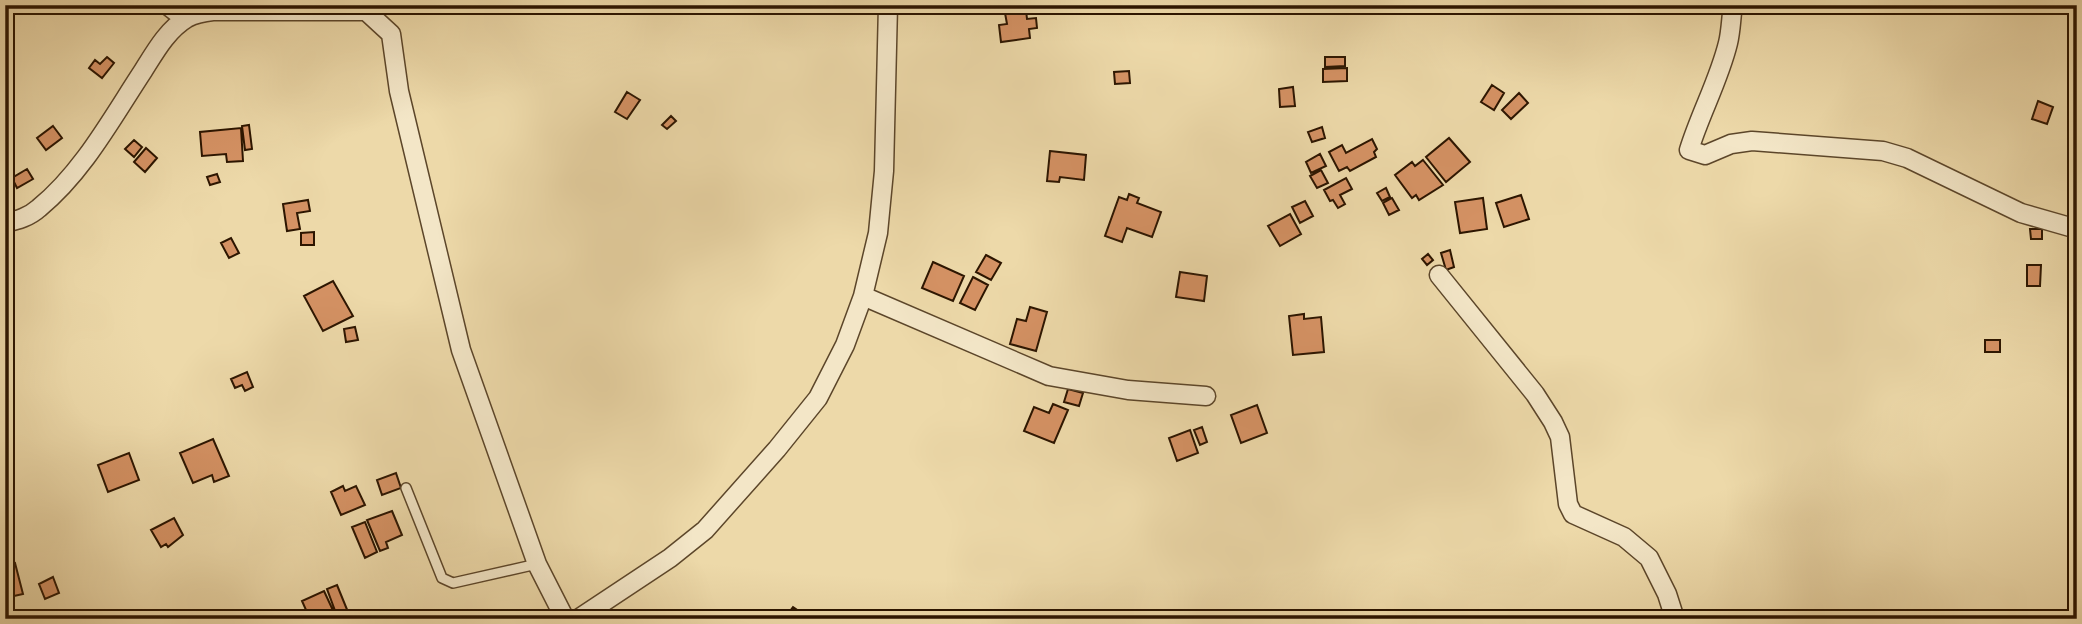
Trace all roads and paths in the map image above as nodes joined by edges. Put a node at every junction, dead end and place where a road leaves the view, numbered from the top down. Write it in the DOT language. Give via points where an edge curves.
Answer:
graph roads {
  1 [pos="167,5"];
  2 [pos="888,5"];
  3 [pos="1733,5"];
  4 [pos="184,19"];
  5 [pos="5,223"];
  6 [pos="2077,229"];
  7 [pos="1439,275"];
  8 [pos="863,296"];
  9 [pos="1206,396"];
  10 [pos="406,488"];
  11 [pos="537,564"];
  12 [pos="565,619"];
  13 [pos="578,619"];
  14 [pos="1675,619"];
  1 -- 4 [label="street"];
  2 -- 8 [label="street" via="883,183 878,233"];
  3 -- 6 [label="street" via="1728,44 1689,150 1705,155 1752,141 1883,151 1907,158 2021,214"];
  4 -- 5 [label="street" via="164,38 70,176 38,210"];
  4 -- 11 [label="street" via="213,11 366,11 391,34 407,127 461,350"];
  7 -- 14 [label="street" via="1553,422 1560,437 1573,514 1624,537 1649,558"];
  8 -- 9 [label="street" via="1049,376 1128,390"];
  8 -- 13 [label="street" via="845,345 818,397 777,449 705,530"];
  10 -- 11 [label="lane" via="442,578 453,583"];
  11 -- 12 [label="street"];
}
